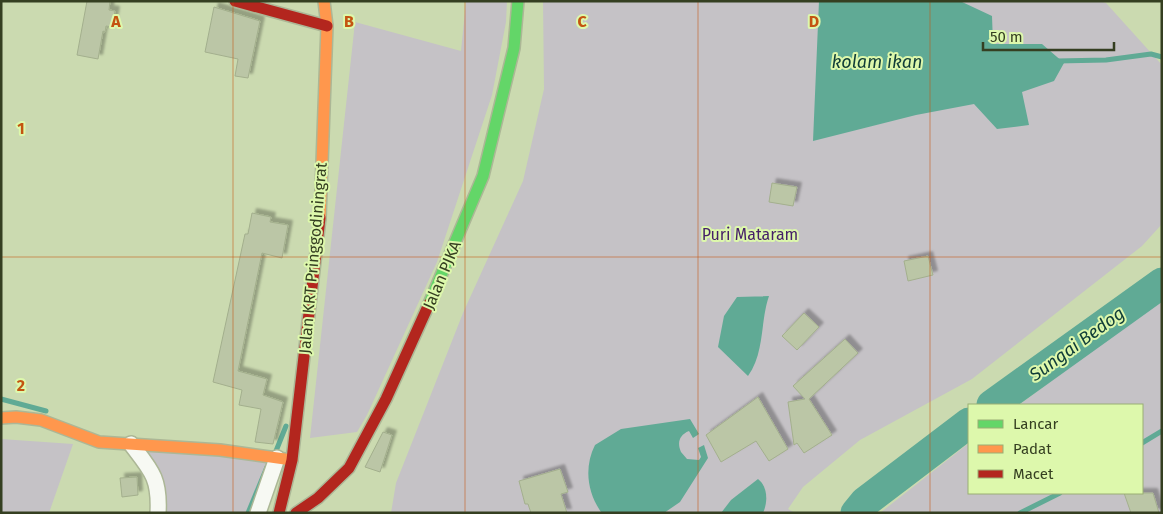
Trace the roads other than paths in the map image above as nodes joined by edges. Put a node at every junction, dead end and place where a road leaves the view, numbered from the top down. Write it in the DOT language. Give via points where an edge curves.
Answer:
graph roads {
  1 [pos="235,1"];
  2 [pos="324,1"];
  3 [pos="518,1"];
  4 [pos="327,26"];
  5 [pos="1,418"];
  6 [pos="131,444"];
  7 [pos="285,459"];
  8 [pos="158,513"];
  9 [pos="258,513"];
  10 [pos="279,513"];
  11 [pos="296,513"];
  1 -- 4 [label="main road"];
  2 -- 4 [label="main road, Jalan KRT Pringgodiningrat"];
  3 -- 11 [label="main road, Jalan PJKA" via="514,48 483,176 448,264 386,399 349,468 318,498"];
  4 -- 7 [label="main road, Jalan KRT Pringgodiningrat" via="321,209"];
  5 -- 6 [label="main road" via="43,419 82,439"];
  6 -- 7 [label="main road" via="220,450"];
  6 -- 8 [label="street" via="154,473 159,496"];
  7 -- 9 [label="street"];
  7 -- 10 [label="main road, Jalan KRT Pringgodiningrat"];
}
